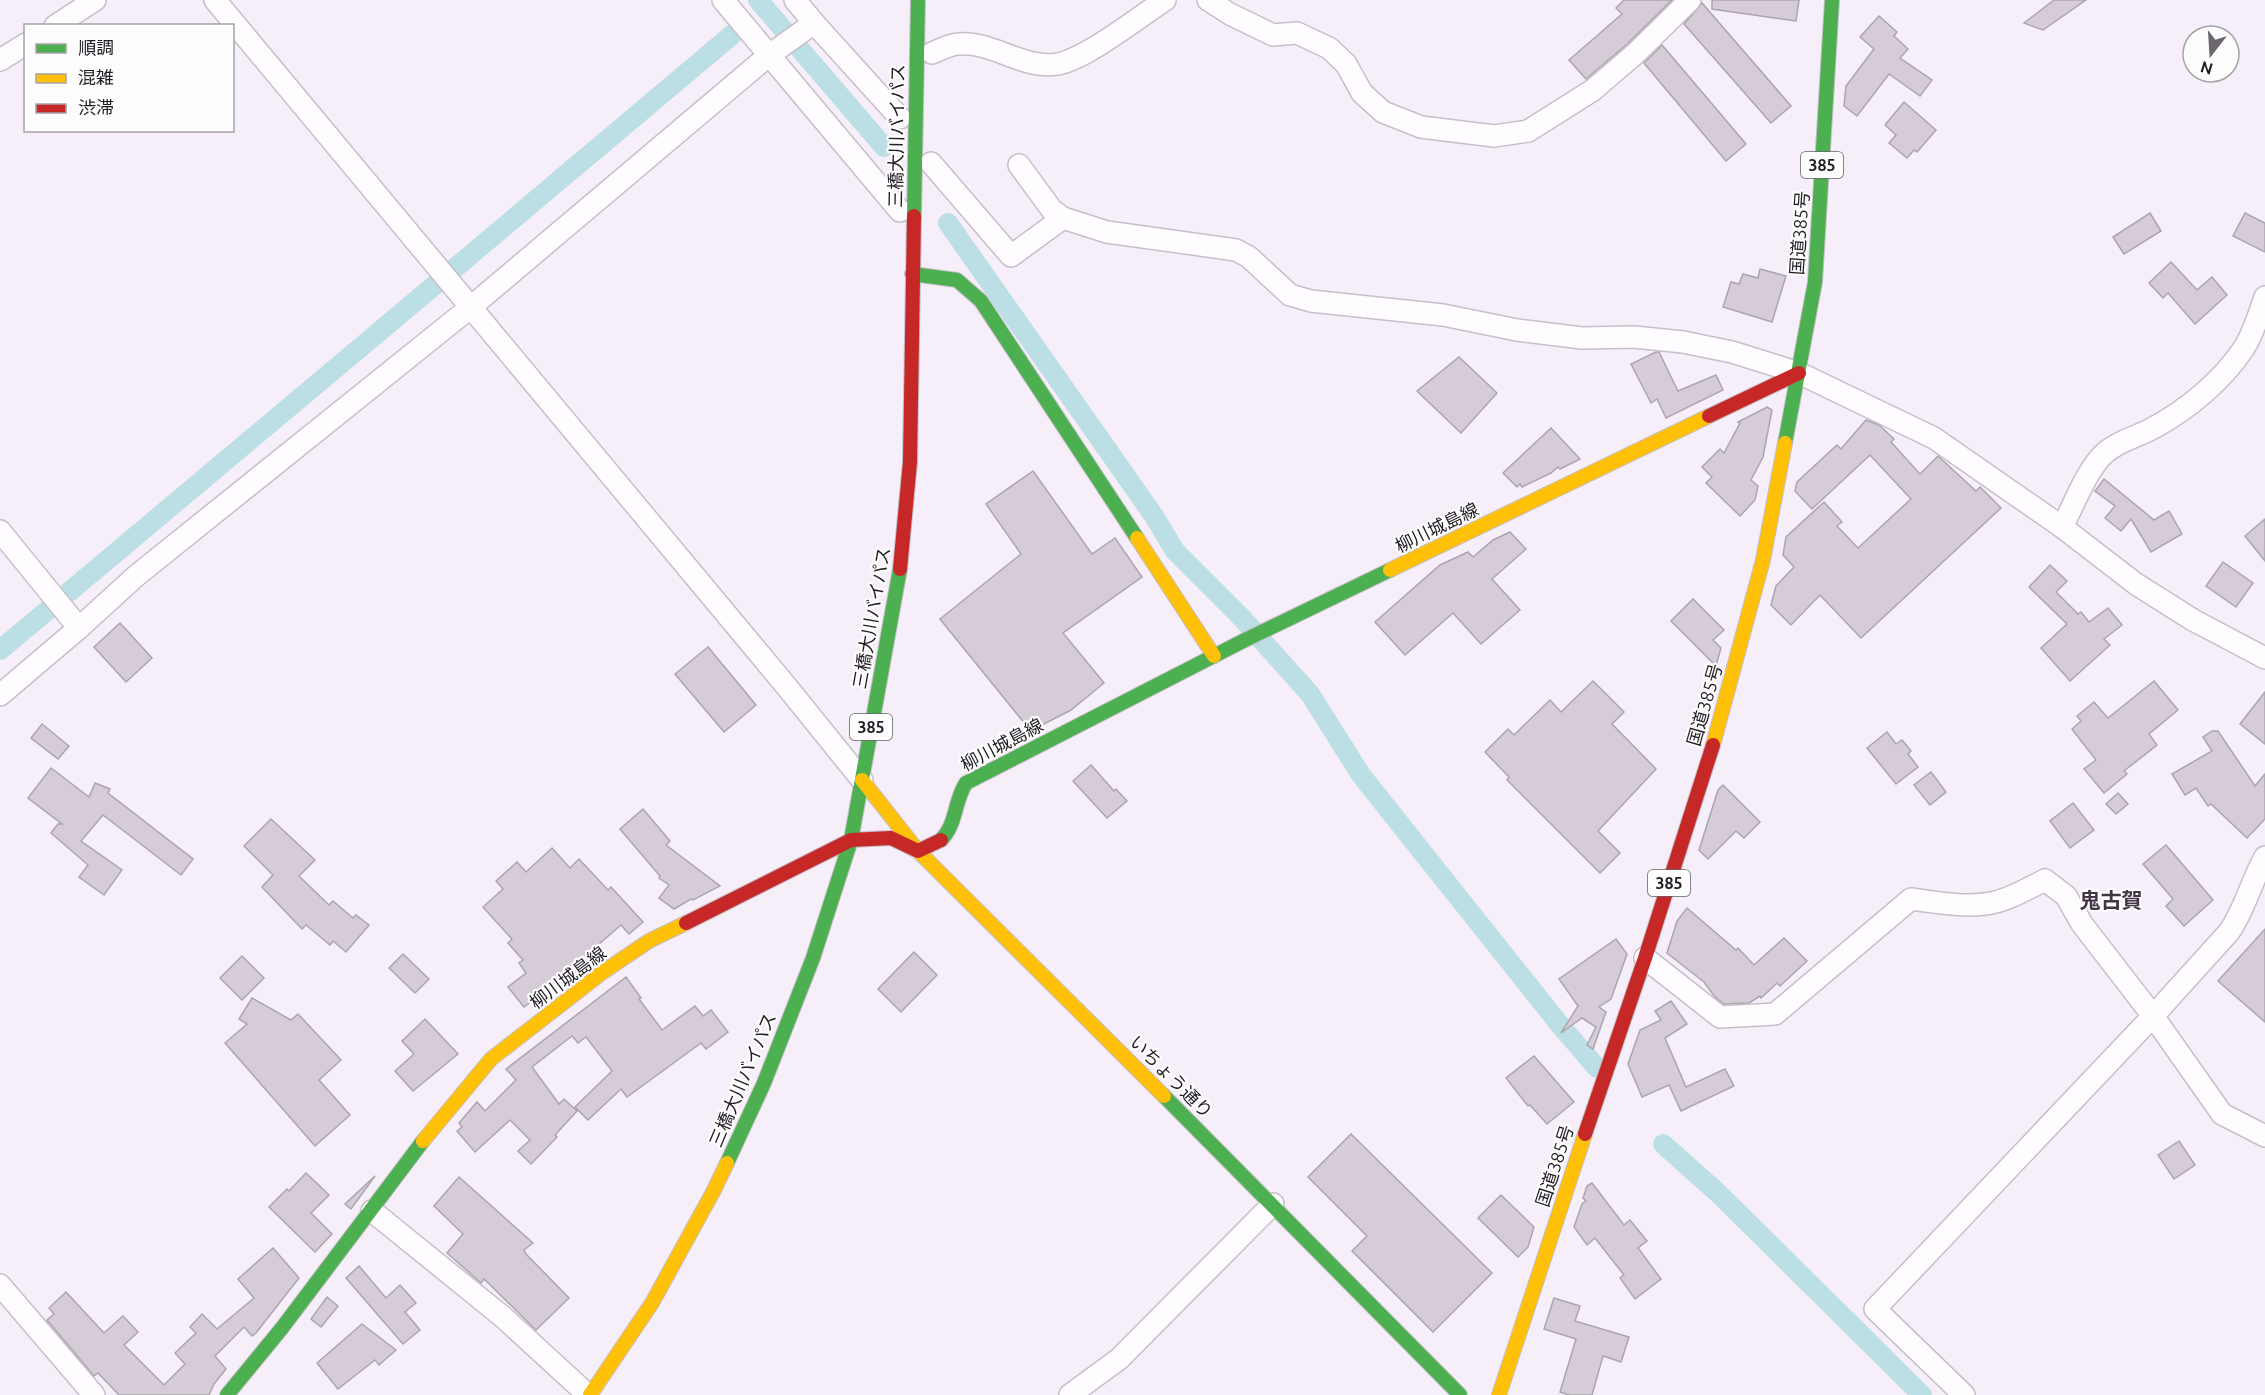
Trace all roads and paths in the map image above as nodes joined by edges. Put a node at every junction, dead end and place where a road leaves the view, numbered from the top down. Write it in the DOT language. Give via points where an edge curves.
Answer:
graph roads {
  1 [pos="95,0"];
  2 [pos="215,0"];
  3 [pos="723,0"];
  4 [pos="795,0"];
  5 [pos="918,0"];
  6 [pos="1166,0"];
  7 [pos="1208,0"];
  8 [pos="1690,0"];
  9 [pos="1832,0"];
  10 [pos="814,23"];
  11 [pos="58,24"];
  12 [pos="24,45"];
  13 [pos="783,45"];
  14 [pos="932,53"];
  15 [pos="0,60"];
  16 [pos="900,118"];
  17 [pos="931,163"];
  18 [pos="1019,165"];
  19 [pos="900,211"];
  20 [pos="1063,218"];
  21 [pos="912,274"];
  22 [pos="2265,297"];
  23 [pos="471,306"];
  24 [pos="1800,367"];
  25 [pos="2062,527"];
  26 [pos="0,531"];
  27 [pos="79,628"];
  28 [pos="1214,656"];
  29 [pos="2265,658"];
  30 [pos="0,695"];
  31 [pos="862,780"];
  32 [pos="851,840"];
  33 [pos="918,851"];
  34 [pos="2265,857"];
  35 [pos="1645,958"];
  36 [pos="2153,1016"];
  37 [pos="2265,1136"];
  38 [pos="1273,1204"];
  39 [pos="372,1211"];
  40 [pos="0,1285"];
  41 [pos="94,1395"];
  42 [pos="227,1395"];
  43 [pos="589,1395"];
  44 [pos="1070,1395"];
  45 [pos="1460,1395"];
  46 [pos="1500,1395"];
  47 [pos="1964,1395"];
  1 -- 11 [label="street"];
  2 -- 23 [label="street"];
  3 -- 13 [label="street"];
  4 -- 10 [label="street"];
  5 -- 21 [label="main road, 三橋大川バイパス / 385"];
  6 -- 14 [label="street" via="1076,58 1056,64 1034,63 980,46 958,44"];
  7 -- 8 [label="street" via="1273,35 1297,33 1329,48 1346,64 1362,93 1383,112 1421,127 1494,136 1528,131 1593,90"];
  9 -- 24 [label="main road, 国道385号 / 385" via="1815,282"];
  10 -- 13 [label="street"];
  10 -- 16 [label="street"];
  12 -- 15 [label="street"];
  13 -- 19 [label="street"];
  13 -- 23 [label="street"];
  17 -- 20 [label="street" via="1011,255"];
  18 -- 20 [label="street" via="1052,210"];
  20 -- 24 [label="street" via="1107,232 1236,250 1290,295 1311,301 1443,315 1582,338 1634,337 1683,342"];
  21 -- 28 [label="main road" via="957,280 981,301"];
  21 -- 31 [label="main road, 三橋大川バイパス / 385" via="910,462 903,546"];
  22 -- 25 [label="street" via="2244,348 2230,365 2182,410 2106,452 2091,470"];
  23 -- 27 [label="street" via="136,576"];
  23 -- 31 [label="street"];
  24 -- 25 [label="street" via="1934,438"];
  24 -- 28 [label="main road, 柳川城島線"];
  24 -- 35 [label="main road, 国道385号 / 385" via="1763,561 1728,695"];
  25 -- 29 [label="street" via="2146,590"];
  26 -- 27 [label="street"];
  27 -- 30 [label="street"];
  28 -- 33 [label="main road, 柳川城島線" via="966,783 959,791 949,831 942,840"];
  31 -- 32 [label="main road, 三橋大川バイパス / 385"];
  31 -- 33 [label="main road, いちょう通り"];
  32 -- 33 [label="main road, 柳川城島線" via="891,838"];
  32 -- 39 [label="main road, 柳川城島線" via="649,941 603,972 491,1059 443,1115"];
  32 -- 43 [label="main road, 三橋大川バイパス / 385" via="813,958 764,1083 723,1170 652,1303"];
  33 -- 38 [label="main road, いちょう通り"];
  34 -- 36 [label="street" via="2240,917"];
  35 -- 36 [label="street" via="1720,1017 1775,1014 1911,899 1955,905 1987,904 2045,880 2066,896 2082,924"];
  35 -- 46 [label="main road, 国道385号 / 385" via="1602,1078"];
  36 -- 37 [label="street" via="2222,1114"];
  36 -- 47 [label="street" via="1875,1309"];
  38 -- 44 [label="street" via="1119,1359"];
  38 -- 45 [label="main road, いちょう通り"];
  39 -- 42 [label="main road, 柳川城島線"];
  39 -- 43 [label="street" via="503,1317"];
  40 -- 41 [label="street"];
}
